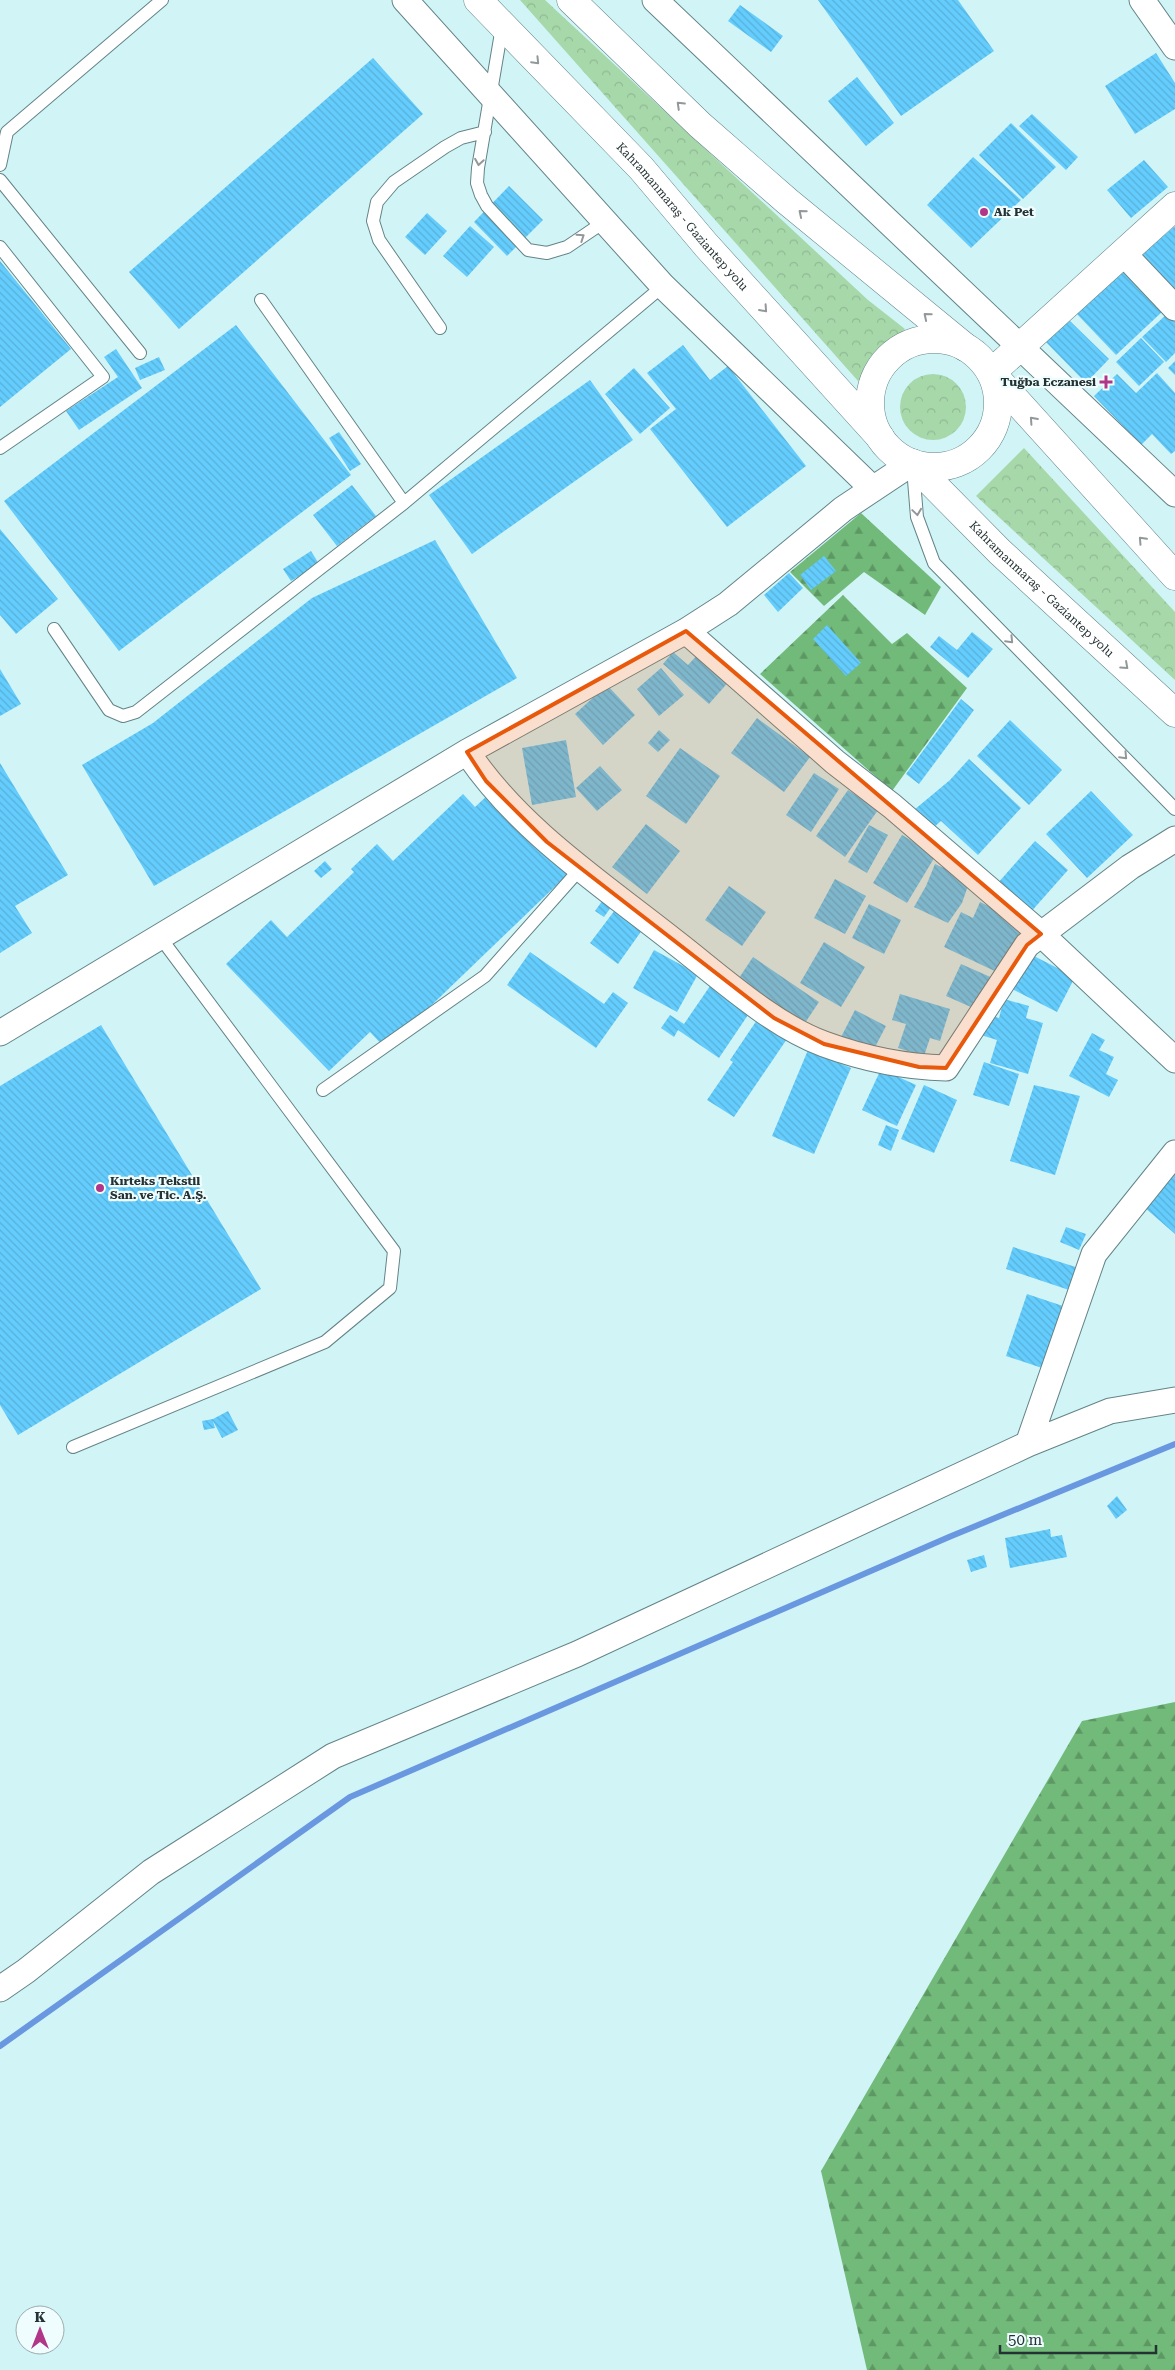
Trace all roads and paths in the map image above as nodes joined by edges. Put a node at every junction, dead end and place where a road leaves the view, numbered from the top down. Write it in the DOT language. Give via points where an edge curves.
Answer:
graph roads {
  1 [pos="162,0"];
  2 [pos="405,0"];
  3 [pos="478,0"];
  4 [pos="571,0"];
  5 [pos="655,0"];
  6 [pos="1142,0"];
  7 [pos="502,27"];
  8 [pos="1175,47"];
  9 [pos="492,97"];
  10 [pos="485,132"];
  11 [pos="0,165"];
  12 [pos="0,180"];
  13 [pos="1175,206"];
  14 [pos="604,222"];
  15 [pos="0,247"];
  16 [pos="1123,254"];
  17 [pos="663,286"];
  18 [pos="261,300"];
  19 [pos="1175,308"];
  20 [pos="440,328"];
  21 [pos="965,347"];
  22 [pos="1019,348"];
  23 [pos="140,353"];
  24 [pos="991,373"];
  25 [pos="880,437"];
  26 [pos="0,448"];
  27 [pos="912,463"];
  28 [pos="873,489"];
  29 [pos="1175,494"];
  30 [pos="404,503"];
  31 [pos="1175,576"];
  32 [pos="54,629"];
  33 [pos="686,631"];
  34 [pos="1175,713"];
  35 [pos="467,752"];
  36 [pos="1175,809"];
  37 [pos="1175,840"];
  38 [pos="581,868"];
  39 [pos="1041,934"];
  40 [pos="160,937"];
  41 [pos="0,1033"];
  42 [pos="1175,1060"];
  43 [pos="324,1090"];
  44 [pos="1175,1152"];
  45 [pos="1175,1400"];
  46 [pos="1028,1444"];
  47 [pos="73,1447"];
  48 [pos="0,1988"];
  1 -- 11 [label="lane" via="7,132"];
  2 -- 9 [label="street"];
  3 -- 7 [label="main road, Kahramanmaraş - Gaziantep yolu"];
  21 -- 4 [label="main road, one-way" via="700,125"];
  5 -- 22 [label="street"];
  6 -- 8 [label="street"];
  7 -- 9 [label="lane"];
  7 -- 25 [label="main road, Kahramanmaraş - Gaziantep yolu, one-way" via="641,168 706,245"];
  9 -- 10 [label="lane"];
  9 -- 14 [label="street"];
  10 -- 14 [label="lane, one-way" via="477,183 481,195 487,206 528,250 547,253 567,246"];
  10 -- 20 [label="lane" via="461,138 445,147 394,182 377,202 373,221 379,240"];
  12 -- 23 [label="lane"];
  13 -- 16 [label="main road"];
  14 -- 17 [label="street"];
  15 -- 26 [label="lane" via="102,377"];
  16 -- 19 [label="street"];
  16 -- 22 [label="main road"];
  17 -- 28 [label="street"];
  17 -- 30 [label="lane"];
  18 -- 30 [label="lane"];
  21 -- 24 [label="main road" via="980,358"];
  21 -- 25 [label="main road" via="945,340 924,340 904,347 887,360 876,377 870,397 872,418"];
  22 -- 24 [label="main road"];
  22 -- 29 [label="street"];
  24 -- 27 [label="main road" via="997,389 998,406 995,423 982,445 962,461 946,466"];
  31 -- 24 [label="main road, one-way"];
  25 -- 27 [label="main road" via="894,453"];
  27 -- 28 [label="street"];
  27 -- 34 [label="main road, Kahramanmaraş - Gaziantep yolu, one-way" via="1000,552"];
  27 -- 36 [label="lane, one-way" via="916,517 934,563"];
  28 -- 33 [label="street" via="728,604"];
  30 -- 32 [label="lane" via="136,712 123,716 109,710"];
  33 -- 35 [label="street"];
  33 -- 39 [label="street" via="835,762 892,806"];
  35 -- 38 [label="street" via="486,781 548,842"];
  35 -- 40 [label="street"];
  37 -- 39 [label="street" via="1130,867"];
  38 -- 39 [label="street" via="774,1018 824,1044 919,1067 946,1068 1027,945"];
  38 -- 43 [label="lane" via="485,976"];
  39 -- 42 [label="street"];
  40 -- 41 [label="street"];
  40 -- 47 [label="lane" via="394,1251 390,1288 325,1342"];
  44 -- 46 [label="street" via="1094,1254"];
  45 -- 46 [label="street" via="1110,1411"];
  46 -- 48 [label="street" via="577,1654 333,1756 150,1872"];
}
